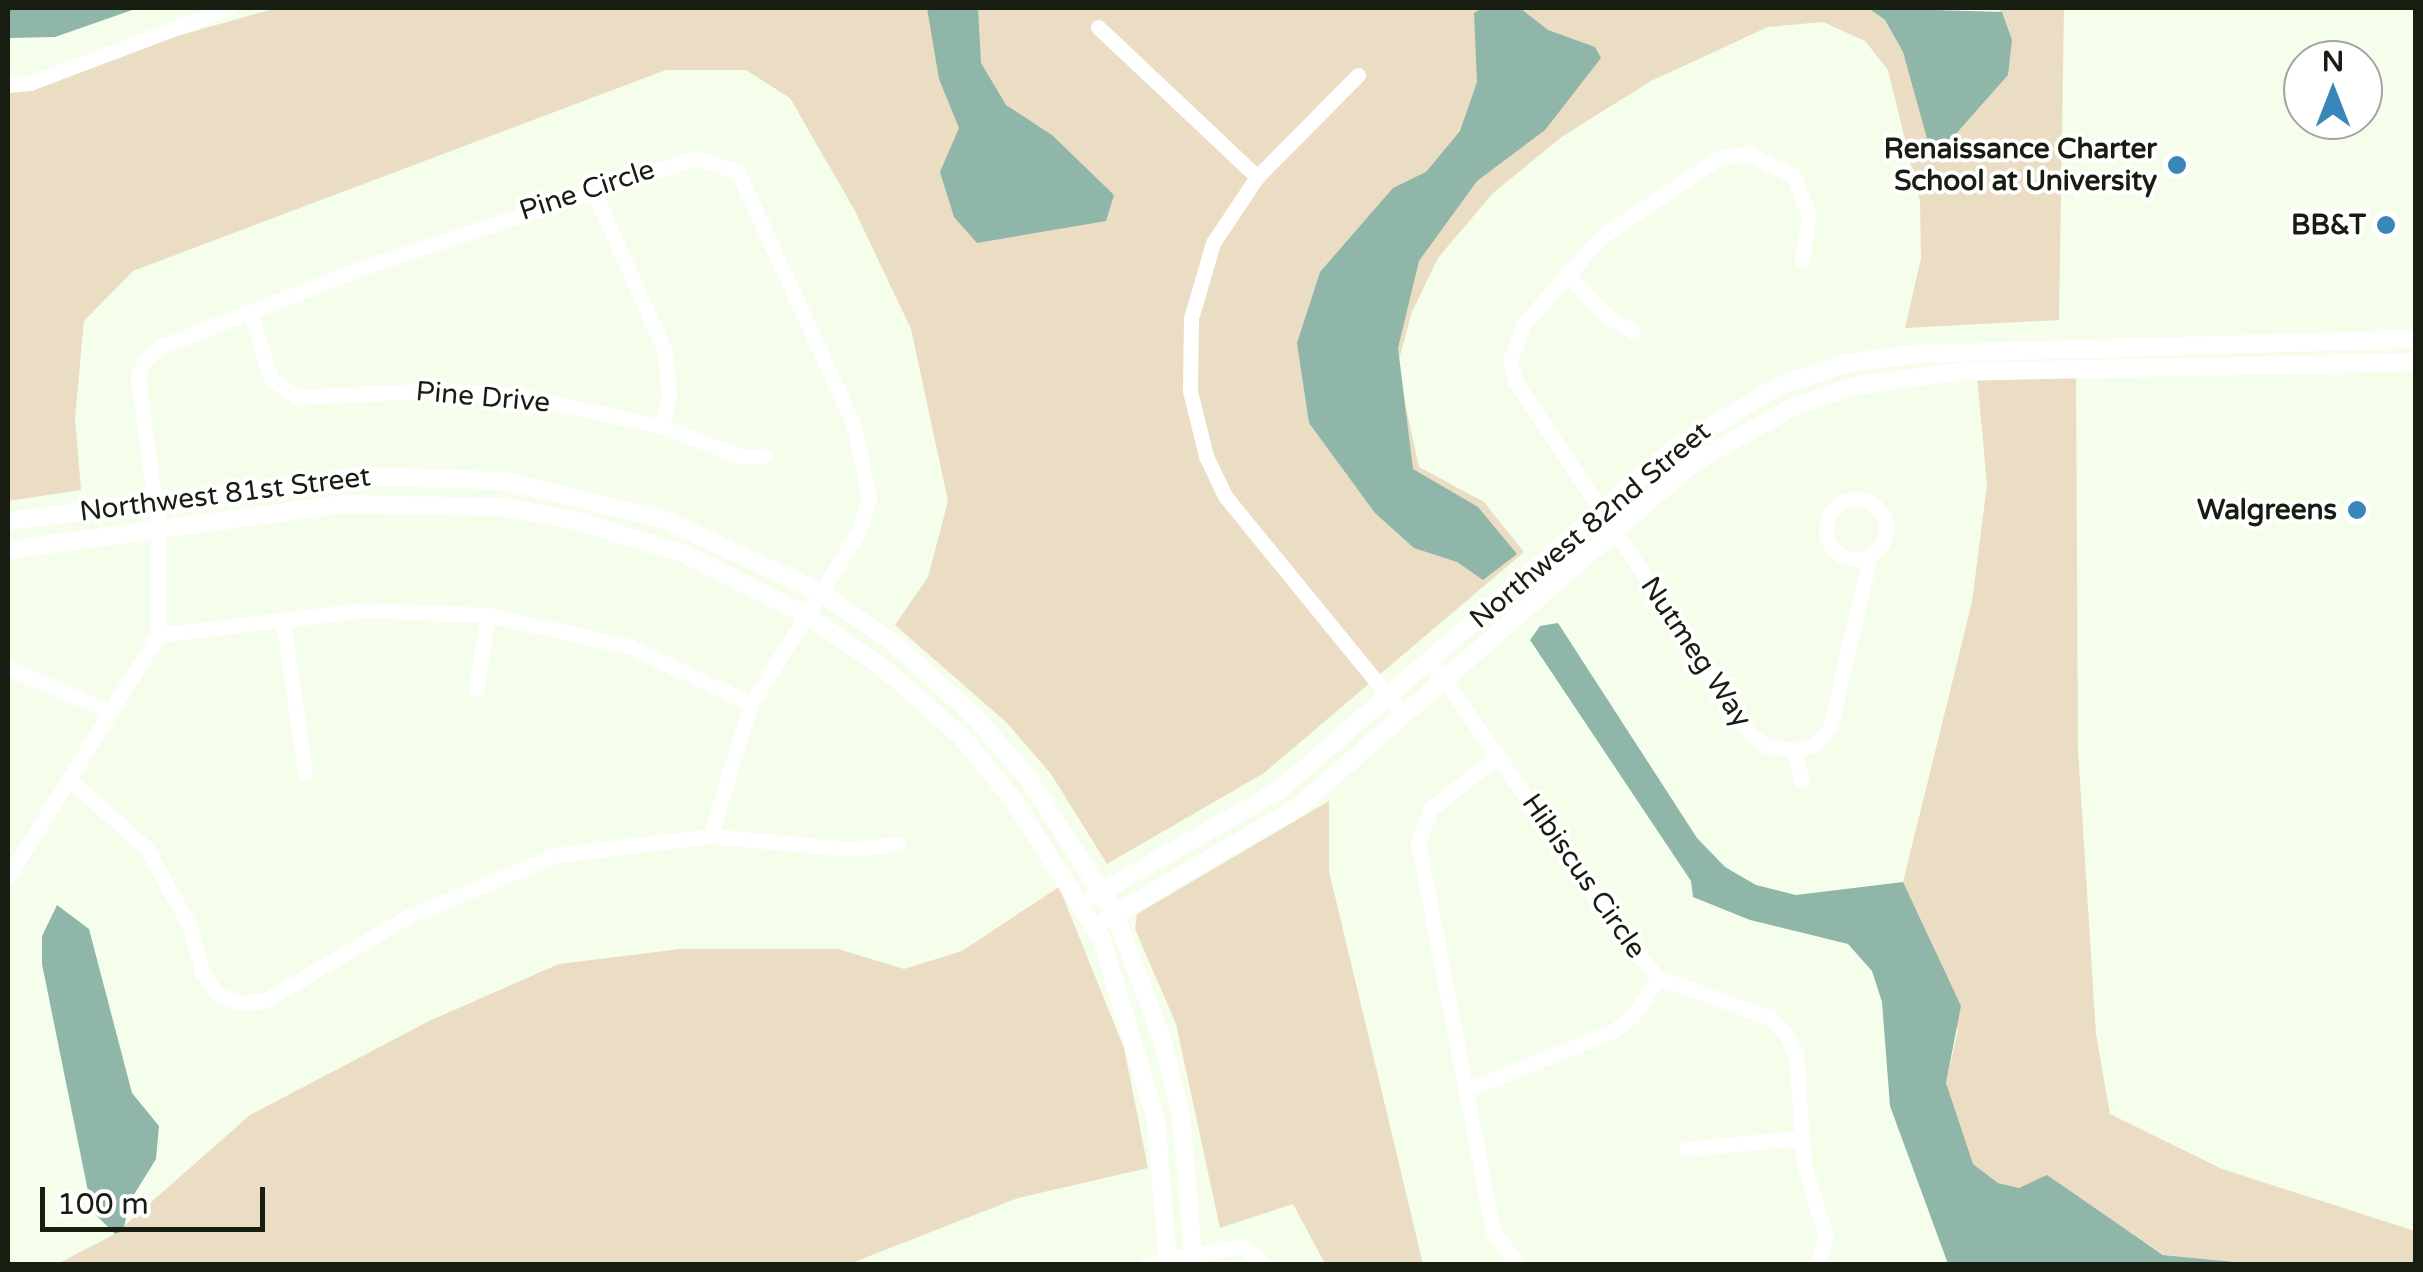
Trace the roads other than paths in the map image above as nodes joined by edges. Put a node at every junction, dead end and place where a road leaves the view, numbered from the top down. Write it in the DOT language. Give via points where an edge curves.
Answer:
graph roads {
  1 [pos="229,8"];
  2 [pos="1098,27"];
  3 [pos="1358,75"];
  4 [pos="8,86"];
  5 [pos="1257,177"];
  6 [pos="592,188"];
  7 [pos="1802,260"];
  8 [pos="1566,273"];
  9 [pos="250,312"];
  10 [pos="1633,332"];
  11 [pos="2416,338"];
  12 [pos="2416,362"];
  13 [pos="661,426"];
  14 [pos="764,456"];
  15 [pos="154,501"];
  16 [pos="1601,511"];
  17 [pos="8,521"];
  18 [pos="158,529"];
  19 [pos="1614,530"];
  20 [pos="8,550"];
  21 [pos="1870,556"];
  22 [pos="820,592"];
  23 [pos="804,614"];
  24 [pos="488,615"];
  25 [pos="284,620"];
  26 [pos="158,635"];
  27 [pos="1430,659"];
  28 [pos="8,668"];
  29 [pos="1445,678"];
  30 [pos="476,689"];
  31 [pos="1387,697"];
  32 [pos="752,704"];
  33 [pos="110,711"];
  34 [pos="1402,714"];
  35 [pos="1794,751"];
  36 [pos="1496,758"];
  37 [pos="305,772"];
  38 [pos="68,778"];
  39 [pos="1801,780"];
  40 [pos="710,836"];
  41 [pos="898,844"];
  42 [pos="8,878"];
  43 [pos="1102,891"];
  44 [pos="1081,904"];
  45 [pos="1115,914"];
  46 [pos="1094,928"];
  47 [pos="1658,977"];
  48 [pos="1466,1090"];
  49 [pos="1798,1138"];
  50 [pos="1686,1149"];
  51 [pos="1195,1258"];
  52 [pos="1168,1261"];
  53 [pos="1146,1264"];
  54 [pos="1264,1264"];
  55 [pos="1517,1264"];
  56 [pos="1817,1264"];
  1 -- 4 [label="street"];
  2 -- 5 [label="street"];
  3 -- 5 [label="street"];
  5 -- 31 [label="street" via="1214,244 1199,282 1189,348 1194,418 1234,508"];
  6 -- 9 [label="street, Pine Circle"];
  6 -- 13 [label="street" via="666,352 670,373"];
  6 -- 22 [label="street, Pine Circle" via="696,158 738,172 866,464 868,498 859,530"];
  7 -- 8 [label="street, Nutmeg Way" via="1810,216 1804,195 1792,175 1748,154 1721,157 1650,199"];
  8 -- 10 [label="street" via="1606,316"];
  8 -- 16 [label="street, Nutmeg Way" via="1512,342 1510,361 1516,382"];
  9 -- 13 [label="street, Pine Drive" via="271,379 298,397 443,390 520,396"];
  9 -- 15 [label="street, Pine Circle" via="160,347 146,360 138,377"];
  11 -- 16 [label="street, Northwest 82nd Street" via="1915,354 1847,363 1722,415"];
  12 -- 19 [label="street, Northwest 82nd Street" via="1954,372 1854,386 1739,433"];
  13 -- 14 [label="street, Pine Drive" via="742,457"];
  15 -- 17 [label="street, Northwest 81st Street"];
  15 -- 18 [label="street, Pine Circle"];
  15 -- 22 [label="street, Northwest 81st Street" via="364,476 504,481 664,518"];
  16 -- 19 [label="street, Nutmeg Way"];
  16 -- 27 [label="street, Northwest 82nd Street"];
  18 -- 20 [label="street, Northwest 81st Street"];
  18 -- 23 [label="street, Northwest 81st Street" via="343,504 501,506 682,552"];
  18 -- 26 [label="street, Pine Circle"];
  19 -- 29 [label="street, Northwest 82nd Street"];
  19 -- 35 [label="street, Nutmeg Way" via="1748,732 1767,746"];
  21 -- 35 [label="street" via="1840,706 1813,745"];
  22 -- 23 [label="street, Pine Circle"];
  22 -- 43 [label="street, Northwest 81st Street" via="896,645 976,717 1028,780"];
  23 -- 32 [label="street, Pine Circle"];
  23 -- 44 [label="street, Northwest 81st Street" via="882,666 962,738 1014,801"];
  24 -- 25 [label="street" via="366,610"];
  24 -- 30 [label="street"];
  24 -- 32 [label="street" via="630,647"];
  25 -- 26 [label="street"];
  25 -- 37 [label="street"];
  26 -- 33 [label="street"];
  27 -- 29 [label="street, Hibiscus Circle"];
  27 -- 31 [label="street, Northwest 82nd Street"];
  28 -- 33 [label="street"];
  29 -- 34 [label="street, Northwest 82nd Street"];
  29 -- 36 [label="street, Hibiscus Circle"];
  31 -- 34 [label="street"];
  31 -- 43 [label="street, Northwest 82nd Street" via="1278,792"];
  32 -- 40 [label="street, Pine Circle"];
  33 -- 38 [label="street"];
  34 -- 45 [label="street, Northwest 82nd Street" via="1298,807"];
  35 -- 39 [label="street"];
  36 -- 47 [label="street, Hibiscus Circle"];
  36 -- 48 [label="street" via="1431,808 1418,842"];
  38 -- 40 [label="street" via="147,849 184,913 202,974 217,994 239,1003 264,1001 407,917 557,855"];
  38 -- 42 [label="street"];
  40 -- 41 [label="street" via="850,849"];
  43 -- 44 [label="street, Northwest 82nd Street"];
  43 -- 45 [label="street, Northwest 81st Street"];
  44 -- 46 [label="street, Northwest 81st Street"];
  45 -- 46 [label="street, Northwest 82nd Street"];
  45 -- 51 [label="street, Northwest 81st Street" via="1163,1042 1177,1100"];
  46 -- 52 [label="street, Northwest 81st Street" via="1156,1120"];
  47 -- 48 [label="street" via="1633,1016 1615,1030"];
  47 -- 49 [label="street, Hibiscus Circle" via="1770,1018 1785,1034 1796,1055"];
  48 -- 55 [label="street" via="1492,1230"];
  49 -- 50 [label="street"];
  49 -- 56 [label="street, Hibiscus Circle" via="1824,1218"];
  51 -- 52 [label="street"];
  51 -- 54 [label="street" via="1242,1246"];
  52 -- 53 [label="street"];
}
